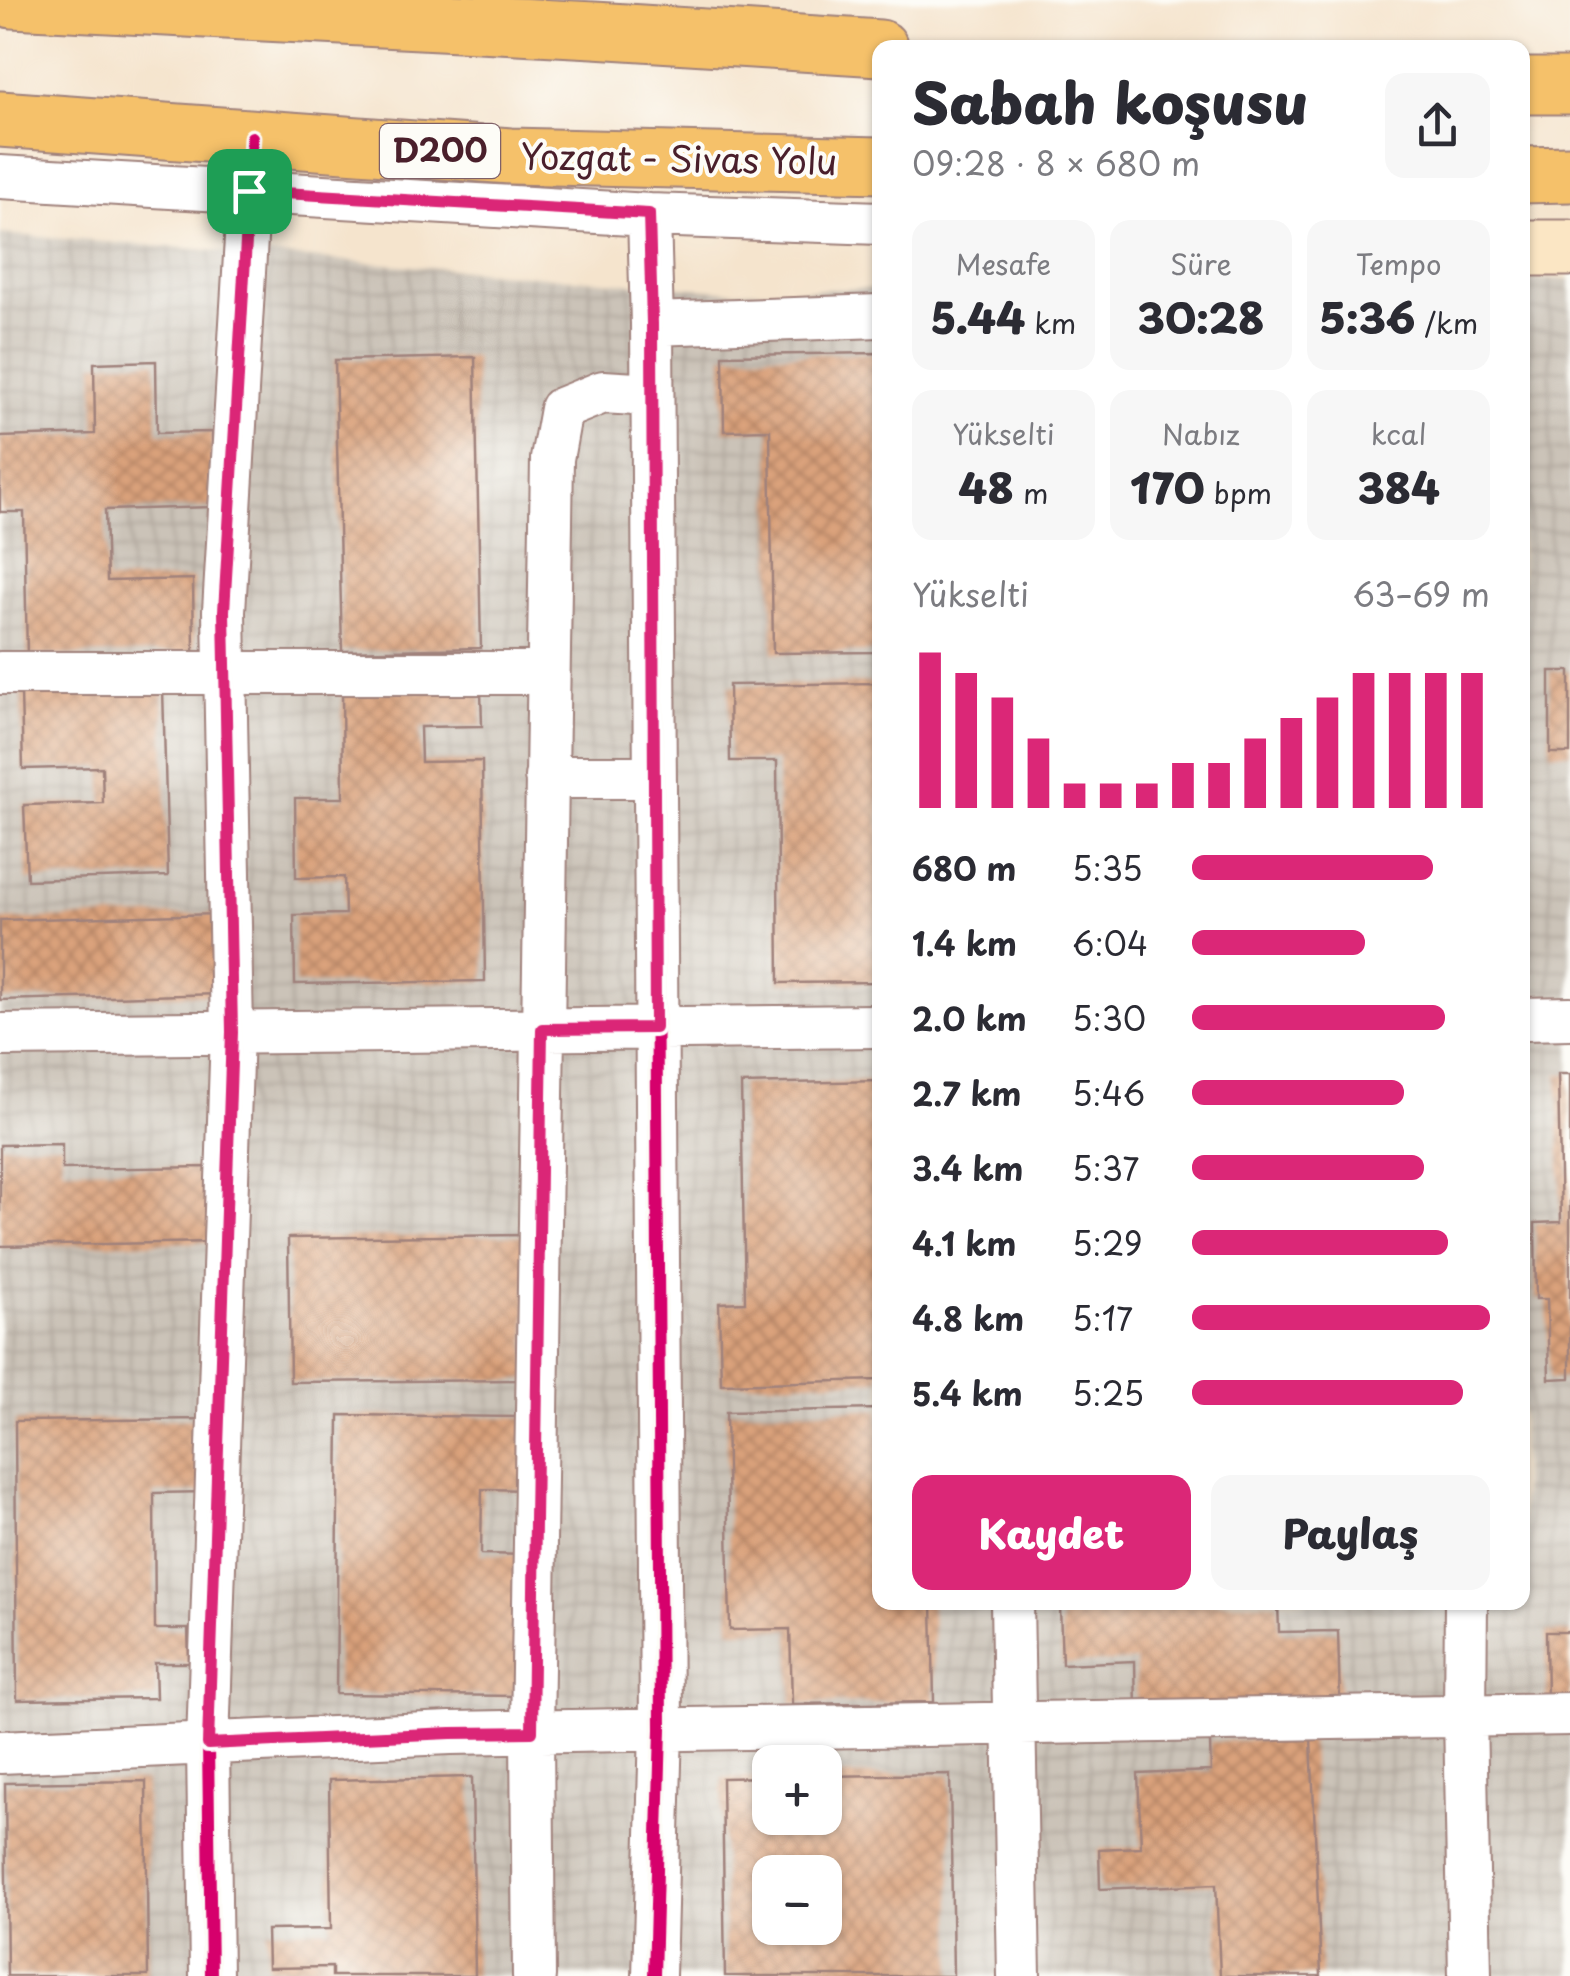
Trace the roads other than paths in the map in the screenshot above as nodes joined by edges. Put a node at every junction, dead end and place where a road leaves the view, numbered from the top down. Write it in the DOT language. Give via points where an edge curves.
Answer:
graph roads {
  1 [pos="12,0"];
  2 [pos="872,47"];
  3 [pos="1530,86"];
  4 [pos="1570,86"];
  5 [pos="0,119"];
  6 [pos="252,137"];
  7 [pos="872,165"];
  8 [pos="1570,174"];
  9 [pos="1530,175"];
  10 [pos="0,176"];
  11 [pos="249,191"];
  12 [pos="649,214"];
  13 [pos="872,222"];
  14 [pos="1530,248"];
  15 [pos="1570,248"];
  16 [pos="872,316"];
  17 [pos="652,324"];
  18 [pos="652,396"];
  19 [pos="0,672"];
  20 [pos="227,673"];
  21 [pos="548,673"];
  22 [pos="654,777"];
  23 [pos="546,778"];
  24 [pos="1570,1018"];
  25 [pos="1530,1019"];
  26 [pos="872,1026"];
  27 [pos="655,1028"];
  28 [pos="542,1029"];
  29 [pos="232,1032"];
  30 [pos="0,1035"];
  31 [pos="1012,1610"];
  32 [pos="1466,1610"];
  33 [pos="1465,1714"];
  34 [pos="1570,1714"];
  35 [pos="1015,1722"];
  36 [pos="661,1729"];
  37 [pos="532,1732"];
  38 [pos="208,1744"];
  39 [pos="0,1752"];
  40 [pos="212,1976"];
  41 [pos="534,1976"];
  42 [pos="654,1976"];
  43 [pos="1019,1976"];
  44 [pos="1470,1976"];
  1 -- 2 [label="highway"];
  3 -- 4 [label="highway"];
  5 -- 6 [label="highway, Yozgat - Sivas Yolu / D200"];
  6 -- 7 [label="highway, Yozgat - Sivas Yolu / D200" via="511,156"];
  6 -- 11 [label="street"];
  8 -- 9 [label="highway"];
  10 -- 11 [label="street"];
  11 -- 12 [label="street"];
  11 -- 20 [label="street" via="224,611"];
  12 -- 13 [label="street"];
  12 -- 17 [label="street"];
  14 -- 15 [label="main road"];
  16 -- 17 [label="street"];
  17 -- 18 [label="street"];
  18 -- 21 [label="street" via="603,392 562,409 552,459"];
  18 -- 22 [label="street"];
  19 -- 20 [label="street"];
  20 -- 21 [label="street"];
  20 -- 29 [label="street"];
  21 -- 23 [label="street"];
  22 -- 23 [label="street"];
  22 -- 27 [label="street"];
  23 -- 28 [label="street"];
  24 -- 25 [label="street"];
  26 -- 27 [label="street"];
  27 -- 28 [label="street"];
  27 -- 36 [label="street"];
  28 -- 29 [label="street"];
  28 -- 37 [label="street"];
  29 -- 30 [label="street"];
  29 -- 38 [label="street"];
  31 -- 35 [label="street"];
  32 -- 33 [label="street"];
  33 -- 34 [label="street"];
  33 -- 35 [label="street"];
  33 -- 44 [label="street"];
  35 -- 36 [label="street"];
  35 -- 43 [label="street"];
  36 -- 37 [label="street"];
  36 -- 42 [label="street"];
  37 -- 38 [label="street"];
  37 -- 41 [label="street"];
  38 -- 39 [label="street"];
  38 -- 40 [label="street"];
}
